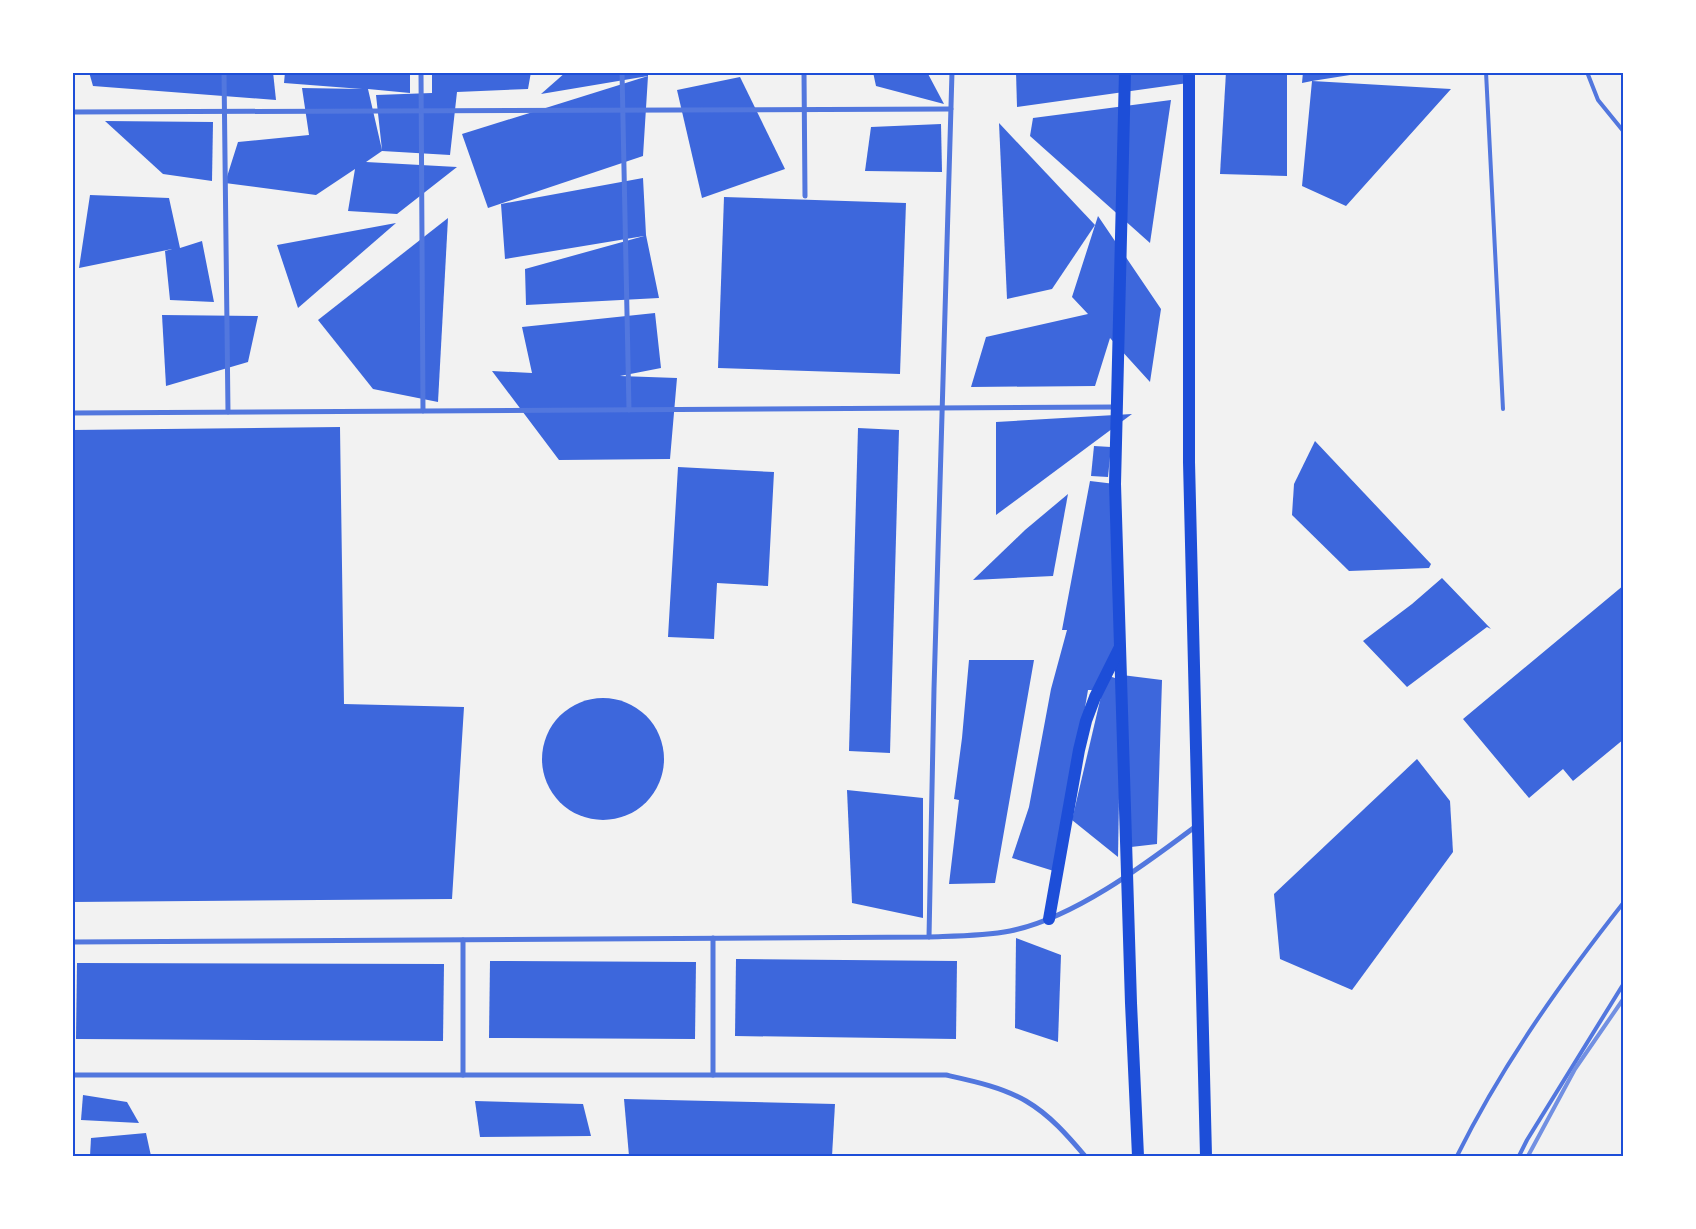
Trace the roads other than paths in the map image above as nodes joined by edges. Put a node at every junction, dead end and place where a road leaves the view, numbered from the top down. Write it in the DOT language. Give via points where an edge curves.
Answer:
graph roads {
  1 [pos="224,72"];
  2 [pos="421,72"];
  3 [pos="622,72"];
  4 [pos="804,72"];
  5 [pos="952,72"];
  6 [pos="1125,72"];
  7 [pos="1189,72"];
  8 [pos="1486,72"];
  9 [pos="1587,72"];
  10 [pos="804,109"];
  11 [pos="950,109"];
  12 [pos="623,110"];
  13 [pos="421,111"];
  14 [pos="72,112"];
  15 [pos="224,112"];
  16 [pos="1624,132"];
  17 [pos="805,196"];
  18 [pos="1116,407"];
  19 [pos="942,408"];
  20 [pos="1503,409"];
  21 [pos="629,410"];
  22 [pos="423,411"];
  23 [pos="228,412"];
  24 [pos="72,413"];
  25 [pos="1121,646"];
  26 [pos="1199,824"];
  27 [pos="1127,875"];
  28 [pos="1624,902"];
  29 [pos="1049,920"];
  30 [pos="929,937"];
  31 [pos="713,938"];
  32 [pos="464,940"];
  33 [pos="72,942"];
  34 [pos="1624,983"];
  35 [pos="72,1075"];
  36 [pos="463,1075"];
  37 [pos="713,1075"];
  38 [pos="1085,1156"];
  39 [pos="1138,1156"];
  40 [pos="1206,1156"];
  41 [pos="1457,1156"];
  42 [pos="1520,1156"];
  1 -- 15 [label="street"];
  2 -- 13 [label="street"];
  3 -- 12 [label="street"];
  4 -- 10 [label="street"];
  5 -- 11 [label="street"];
  6 -- 18 [label="main road"];
  7 -- 26 [label="main road" via="1189,462"];
  8 -- 20 [label="lane"];
  9 -- 16 [label="lane" via="1598,100"];
  10 -- 11 [label="street"];
  10 -- 12 [label="street"];
  10 -- 17 [label="street"];
  11 -- 19 [label="street"];
  12 -- 13 [label="street"];
  12 -- 21 [label="street"];
  13 -- 15 [label="street"];
  13 -- 22 [label="street"];
  14 -- 15 [label="street"];
  15 -- 23 [label="street"];
  18 -- 19 [label="street"];
  18 -- 25 [label="main road" via="1115,484"];
  19 -- 21 [label="street"];
  19 -- 30 [label="street"];
  21 -- 22 [label="street"];
  22 -- 23 [label="street"];
  23 -- 24 [label="street"];
  25 -- 27 [label="main road"];
  25 -- 29 [label="main road" via="1086,720"];
  26 -- 27 [label="street"];
  26 -- 40 [label="main road"];
  27 -- 29 [label="street"];
  27 -- 39 [label="main road"];
  28 -- 41 [label="lane" via="1574,964 1520,1044"];
  29 -- 30 [label="street" via="1010,931"];
  30 -- 31 [label="street"];
  31 -- 32 [label="street"];
  31 -- 37 [label="street"];
  32 -- 33 [label="street"];
  32 -- 36 [label="street"];
  34 -- 42 [label="lane"];
  35 -- 36 [label="street"];
  36 -- 37 [label="street"];
  37 -- 38 [label="street" via="946,1075 987,1085 1027,1101 1057,1125"];
}
